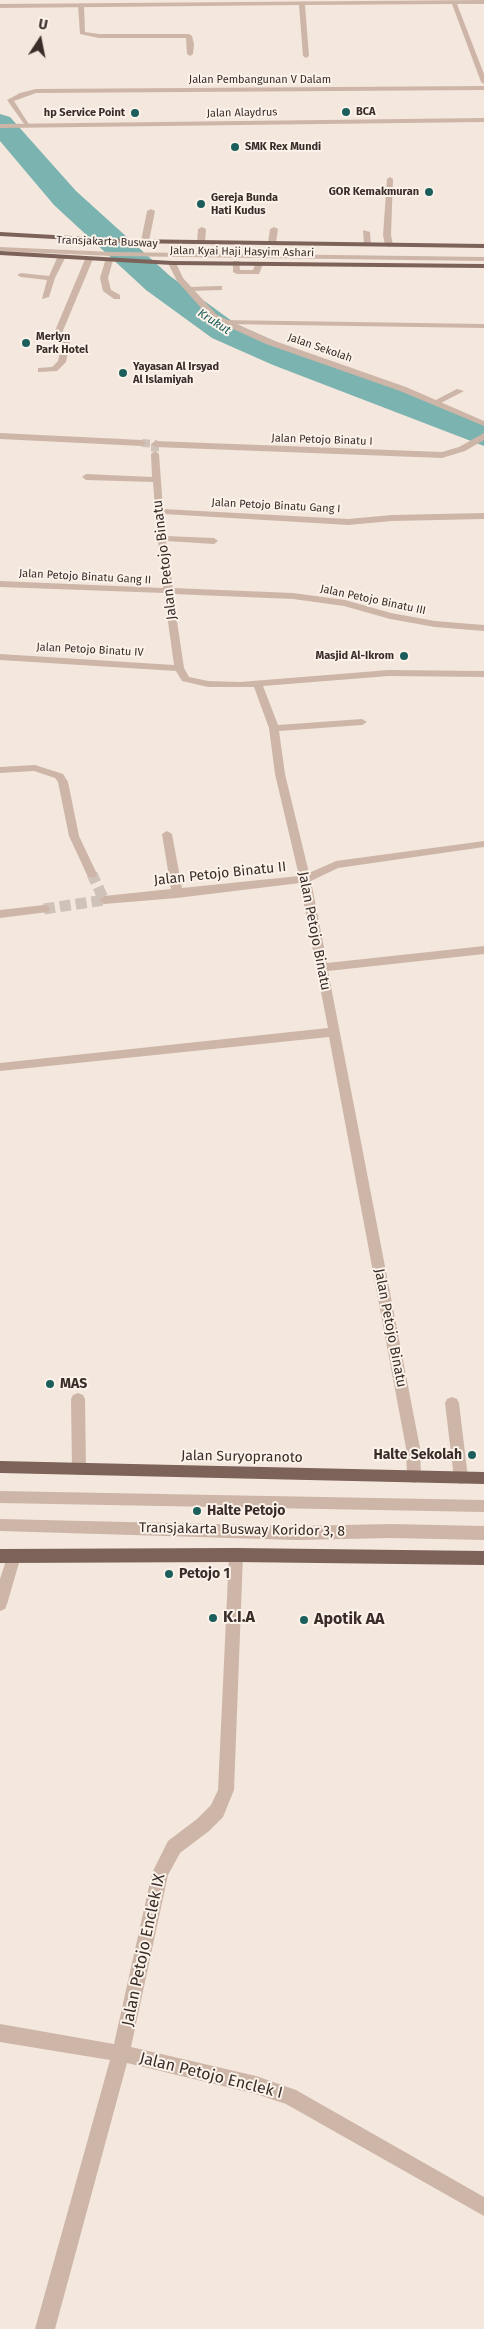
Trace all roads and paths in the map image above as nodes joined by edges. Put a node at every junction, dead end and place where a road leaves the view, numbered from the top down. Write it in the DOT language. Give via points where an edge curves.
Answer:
graph roads {
  1 [pos="454,1"];
  2 [pos="484,2"];
  3 [pos="302,4"];
  4 [pos="81,5"];
  5 [pos="0,6"];
  6 [pos="190,54"];
  7 [pos="306,56"];
  8 [pos="484,82"];
  9 [pos="484,88"];
  10 [pos="484,120"];
  11 [pos="0,126"];
  12 [pos="25,126"];
  13 [pos="390,179"];
  14 [pos="151,211"];
  15 [pos="202,229"];
  16 [pos="274,229"];
  17 [pos="366,232"];
  18 [pos="0,234"];
  19 [pos="145,241"];
  20 [pos="201,242"];
  21 [pos="0,243"];
  22 [pos="272,243"];
  23 [pos="368,244"];
  24 [pos="389,245"];
  25 [pos="484,246"];
  26 [pos="0,249"];
  27 [pos="141,251"];
  28 [pos="0,253"];
  29 [pos="484,253"];
  30 [pos="61,258"];
  31 [pos="89,259"];
  32 [pos="113,259"];
  33 [pos="484,259"];
  34 [pos="172,263"];
  35 [pos="236,263"];
  36 [pos="259,264"];
  37 [pos="484,266"];
  38 [pos="21,275"];
  39 [pos="51,278"];
  40 [pos="219,288"];
  41 [pos="189,289"];
  42 [pos="45,297"];
  43 [pos="117,298"];
  44 [pos="223,322"];
  45 [pos="484,326"];
  46 [pos="41,370"];
  47 [pos="460,391"];
  48 [pos="436,402"];
  49 [pos="484,424"];
  50 [pos="484,436"];
  51 [pos="1,438"];
  52 [pos="142,443"];
  53 [pos="155,449"];
  54 [pos="86,476"];
  55 [pos="156,480"];
  56 [pos="158,511"];
  57 [pos="484,516"];
  58 [pos="161,538"];
  59 [pos="214,541"];
  60 [pos="0,584"];
  61 [pos="168,592"];
  62 [pos="484,628"];
  63 [pos="0,657"];
  64 [pos="179,668"];
  65 [pos="484,674"];
  66 [pos="257,683"];
  67 [pos="362,722"];
  68 [pos="274,728"];
  69 [pos="0,770"];
  70 [pos="167,834"];
  71 [pos="484,844"];
  72 [pos="92,874"];
  73 [pos="305,879"];
  74 [pos="177,894"];
  75 [pos="104,900"];
  76 [pos="44,909"];
  77 [pos="0,914"];
  78 [pos="484,950"];
  79 [pos="321,968"];
  80 [pos="334,1032"];
  81 [pos="0,1067"];
  82 [pos="78,1399"];
  83 [pos="452,1403"];
  84 [pos="0,1467"];
  85 [pos="79,1469"];
  86 [pos="414,1477"];
  87 [pos="462,1478"];
  88 [pos="484,1478"];
  89 [pos="0,1497"];
  90 [pos="484,1506"];
  91 [pos="0,1525"];
  92 [pos="484,1533"];
  93 [pos="236,1555"];
  94 [pos="7,1556"];
  95 [pos="484,1558"];
  96 [pos="0,1604"];
  97 [pos="0,2033"];
  98 [pos="121,2054"];
  99 [pos="484,2207"];
  100 [pos="45,2329"];
  1 -- 2 [label="street"];
  1 -- 3 [label="street"];
  1 -- 8 [label="street"];
  3 -- 4 [label="street"];
  3 -- 7 [label="street"];
  4 -- 5 [label="street"];
  4 -- 6 [label="street" via="82,33 99,36 189,36"];
  9 -- 12 [label="street, Jalan Pembangunan V Dalam" via="36,91 10,100"];
  10 -- 12 [label="street, Jalan Alaydrus"];
  11 -- 12 [label="street, Jalan Alaydrus"];
  13 -- 24 [label="street"];
  14 -- 19 [label="street"];
  15 -- 20 [label="street"];
  16 -- 22 [label="street"];
  17 -- 23 [label="street"];
  18 -- 19 [label="main road, Jalan Kyai Haji Hasyim Ashari"];
  19 -- 20 [label="main road, Jalan Kyai Haji Hasyim Ashari"];
  20 -- 22 [label="main road, Jalan Kyai Haji Hasyim Ashari"];
  21 -- 27 [label="street, Transjakarta Busway"];
  22 -- 23 [label="main road, Jalan Kyai Haji Hasyim Ashari"];
  23 -- 24 [label="main road, Jalan Kyai Haji Hasyim Ashari"];
  24 -- 25 [label="main road, Jalan Kyai Haji Hasyim Ashari"];
  26 -- 32 [label="street, Transjakarta Busway"];
  27 -- 29 [label="street, Transjakarta Busway"];
  27 -- 32 [label="street, Transjakarta Busway"];
  27 -- 33 [label="street, Transjakarta Busway"];
  28 -- 30 [label="main road, Jalan Kyai Haji Hasyim Ashari"];
  30 -- 31 [label="main road, Jalan Kyai Haji Hasyim Ashari"];
  30 -- 39 [label="street"];
  31 -- 32 [label="main road, Jalan Kyai Haji Hasyim Ashari"];
  31 -- 46 [label="street" via="58,333 66,342 62,362 54,370"];
  32 -- 34 [label="main road, Jalan Kyai Haji Hasyim Ashari"];
  32 -- 43 [label="street" via="104,278 107,291"];
  34 -- 35 [label="main road, Jalan Kyai Haji Hasyim Ashari"];
  34 -- 41 [label="street, Jalan Sekolah"];
  35 -- 36 [label="street" via="237,272 256,272"];
  36 -- 37 [label="main road, Jalan Kyai Haji Hasyim Ashari"];
  38 -- 39 [label="street"];
  39 -- 42 [label="street"];
  40 -- 41 [label="street"];
  41 -- 44 [label="street, Jalan Sekolah" via="214,317"];
  44 -- 45 [label="street"];
  44 -- 48 [label="street, Jalan Sekolah" via="269,342"];
  47 -- 48 [label="street"];
  48 -- 49 [label="street, Jalan Sekolah"];
  50 -- 53 [label="street, Jalan Petojo Binatu I" via="453,453 432,456"];
  51 -- 52 [label="street"];
  53 -- 55 [label="street, Jalan Petojo Binatu"];
  54 -- 55 [label="street"];
  55 -- 56 [label="street, Jalan Petojo Binatu"];
  56 -- 57 [label="street, Jalan Petojo Binatu Gang I" via="348,522"];
  56 -- 58 [label="street, Jalan Petojo Binatu"];
  58 -- 59 [label="street"];
  58 -- 61 [label="street, Jalan Petojo Binatu"];
  60 -- 61 [label="street, Jalan Petojo Binatu Gang II"];
  61 -- 62 [label="street, Jalan Petojo Binatu III" via="293,596 345,603 435,624"];
  61 -- 64 [label="street, Jalan Petojo Binatu"];
  63 -- 64 [label="street, Jalan Petojo Binatu IV"];
  64 -- 66 [label="street" via="185,680 208,684"];
  65 -- 66 [label="street" via="389,673"];
  66 -- 68 [label="street, Jalan Petojo Binatu"];
  67 -- 68 [label="street"];
  68 -- 73 [label="street, Jalan Petojo Binatu" via="280,774"];
  69 -- 72 [label="street" via="35,768 59,776 74,836"];
  70 -- 74 [label="street"];
  71 -- 73 [label="street, Jalan Petojo Binatu II" via="336,865"];
  73 -- 74 [label="street, Jalan Petojo Binatu II"];
  73 -- 79 [label="street, Jalan Petojo Binatu"];
  74 -- 75 [label="street, Jalan Petojo Binatu II"];
  76 -- 77 [label="street"];
  78 -- 79 [label="street"];
  79 -- 80 [label="street, Jalan Petojo Binatu"];
  80 -- 81 [label="street"];
  80 -- 86 [label="street, Jalan Petojo Binatu" via="412,1448"];
  82 -- 85 [label="street"];
  83 -- 87 [label="street"];
  84 -- 85 [label="main road, Jalan Suryopranoto"];
  85 -- 86 [label="main road, Jalan Suryopranoto"];
  86 -- 87 [label="main road, Jalan Suryopranoto"];
  87 -- 88 [label="main road, Jalan Suryopranoto"];
  89 -- 90 [label="street, Transjakarta Busway Koridor 3, 8"];
  91 -- 92 [label="street, Transjakarta Busway Koridor 3, 8" via="297,1533"];
  93 -- 94 [label="main road"];
  93 -- 95 [label="main road"];
  93 -- 98 [label="street, Jalan Petojo Enclek IX" via="226,1790 217,1811 174,1847 160,1873"];
  94 -- 96 [label="street"];
  97 -- 98 [label="street, Jalan Petojo Enclek I"];
  98 -- 99 [label="street, Jalan Petojo Enclek I" via="290,2096"];
  98 -- 100 [label="street, Jalan Petojo Enclek IX"];
}
